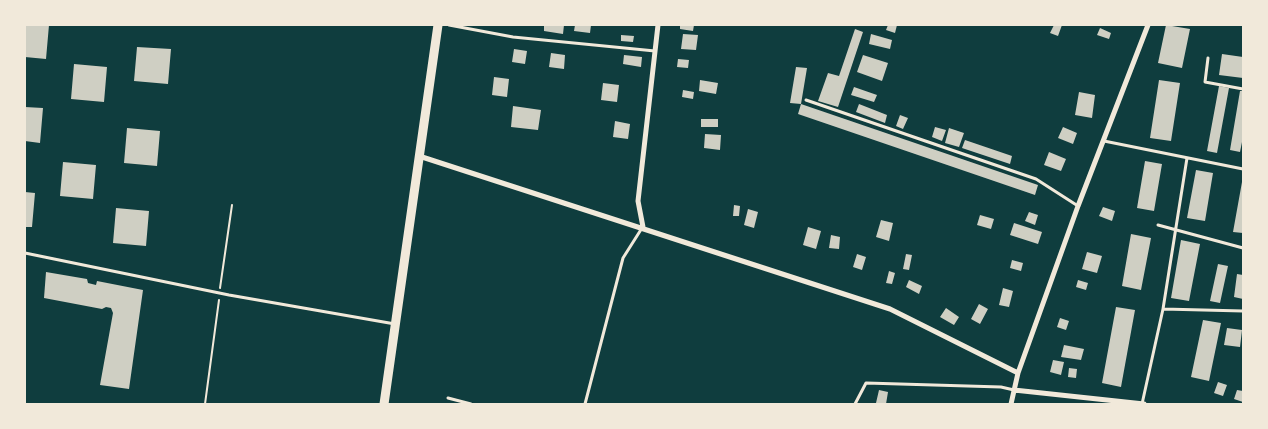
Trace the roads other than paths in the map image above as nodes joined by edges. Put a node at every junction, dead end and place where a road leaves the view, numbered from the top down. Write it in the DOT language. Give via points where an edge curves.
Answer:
graph roads {
  1 [pos="438,25"];
  2 [pos="449,25"];
  3 [pos="658,25"];
  4 [pos="1148,25"];
  5 [pos="654,51"];
  6 [pos="1208,58"];
  7 [pos="1243,89"];
  8 [pos="806,100"];
  9 [pos="1104,140"];
  10 [pos="419,156"];
  11 [pos="1187,158"];
  12 [pos="1243,170"];
  13 [pos="1078,206"];
  14 [pos="1158,224"];
  15 [pos="643,228"];
  16 [pos="1175,229"];
  17 [pos="1243,248"];
  18 [pos="25,253"];
  19 [pos="1163,309"];
  20 [pos="1243,311"];
  21 [pos="396,324"];
  22 [pos="1018,373"];
  23 [pos="1014,390"];
  24 [pos="448,398"];
  25 [pos="384,404"];
  26 [pos="470,404"];
  27 [pos="585,404"];
  28 [pos="855,404"];
  29 [pos="1011,404"];
  30 [pos="1143,404"];
  1 -- 10 [label="main road"];
  2 -- 5 [label="lane" via="513,37"];
  3 -- 5 [label="street"];
  4 -- 9 [label="street"];
  5 -- 15 [label="street" via="638,201"];
  6 -- 7 [label="lane" via="1205,82"];
  8 -- 13 [label="lane" via="1036,179"];
  9 -- 11 [label="lane"];
  9 -- 13 [label="street"];
  10 -- 15 [label="street"];
  10 -- 21 [label="main road"];
  11 -- 12 [label="lane"];
  11 -- 16 [label="lane"];
  13 -- 22 [label="street"];
  14 -- 16 [label="lane"];
  15 -- 22 [label="street" via="890,309"];
  15 -- 27 [label="lane" via="622,258"];
  16 -- 17 [label="lane"];
  16 -- 19 [label="lane"];
  18 -- 21 [label="lane" via="220,293"];
  19 -- 20 [label="lane"];
  19 -- 30 [label="lane"];
  21 -- 25 [label="main road"];
  22 -- 23 [label="street"];
  23 -- 28 [label="lane" via="866,383"];
  23 -- 29 [label="street"];
  23 -- 30 [label="street"];
  24 -- 26 [label="lane"];
}
